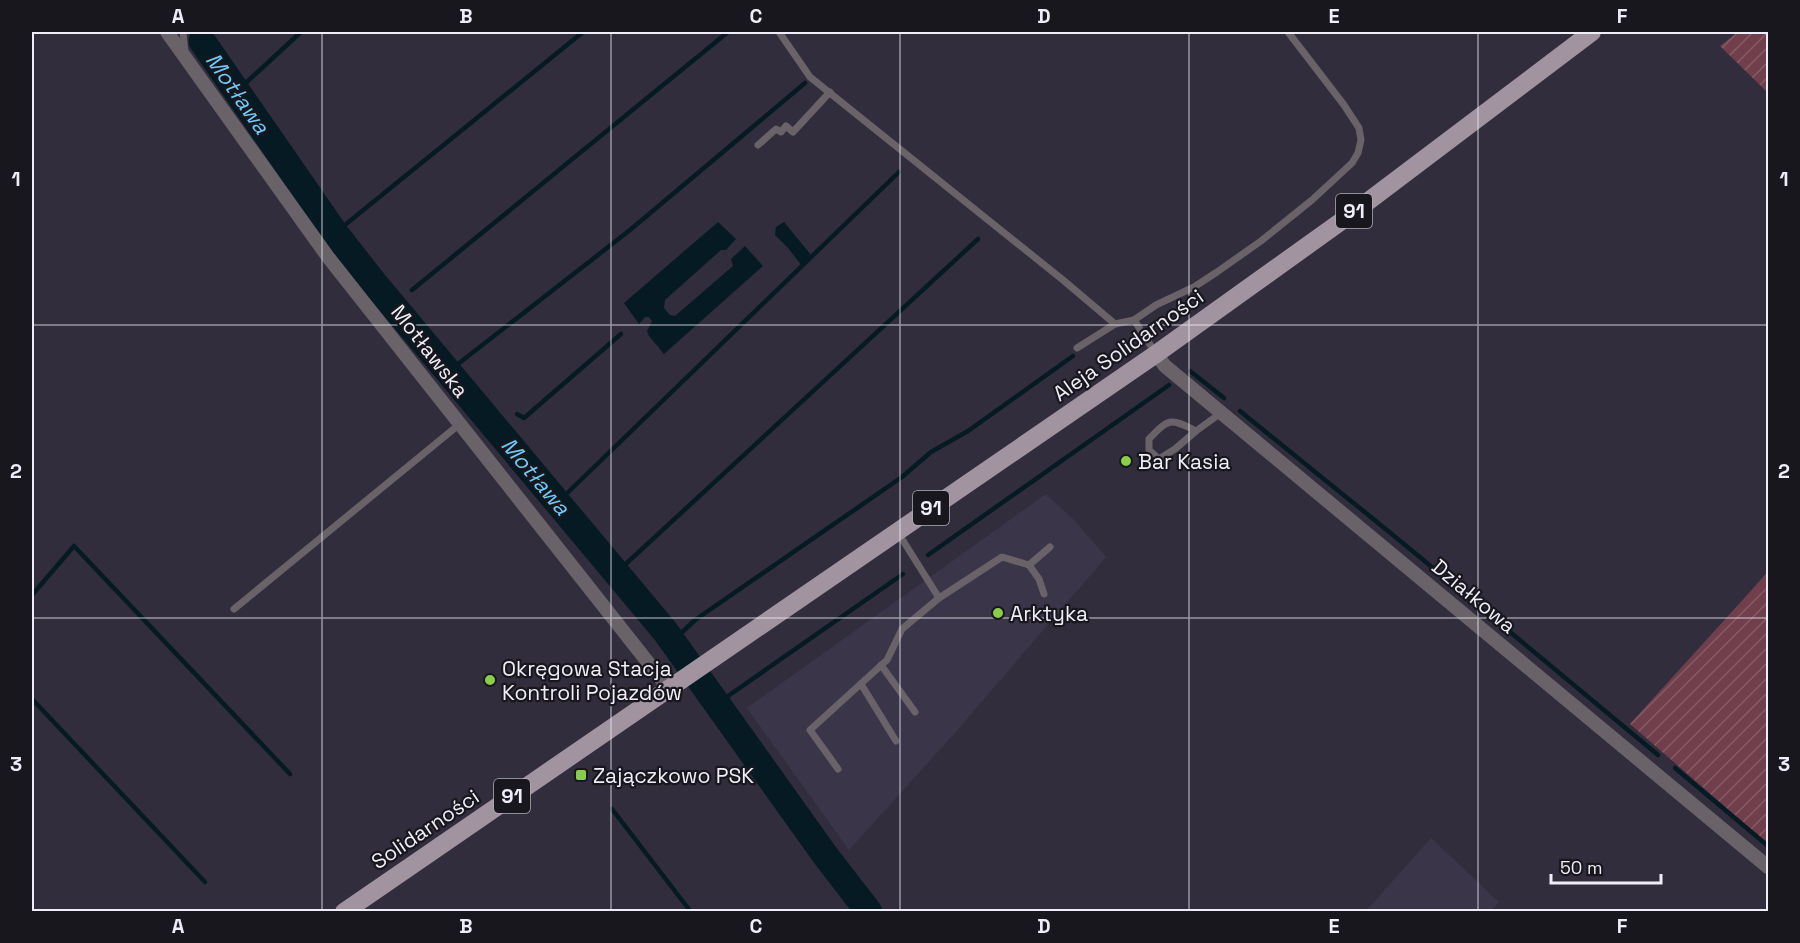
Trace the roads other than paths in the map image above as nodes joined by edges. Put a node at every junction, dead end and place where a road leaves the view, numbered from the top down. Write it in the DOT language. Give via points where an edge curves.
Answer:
graph roads {
  1 [pos="167,32"];
  2 [pos="183,32"];
  3 [pos="779,32"];
  4 [pos="1288,32"];
  5 [pos="1592,32"];
  6 [pos="186,57"];
  7 [pos="830,92"];
  8 [pos="758,145"];
  9 [pos="1134,321"];
  10 [pos="1115,324"];
  11 [pos="1077,348"];
  12 [pos="1156,354"];
  13 [pos="1221,413"];
  14 [pos="461,423"];
  15 [pos="1196,431"];
  16 [pos="897,531"];
  17 [pos="1050,547"];
  18 [pos="1029,565"];
  19 [pos="1044,594"];
  20 [pos="939,598"];
  21 [pos="234,609"];
  22 [pos="881,665"];
  23 [pos="861,684"];
  24 [pos="674,685"];
  25 [pos="915,712"];
  26 [pos="896,741"];
  27 [pos="838,768"];
  28 [pos="1768,867"];
  29 [pos="344,912"];
  1 -- 6 [label="street, Motławska"];
  2 -- 6 [label="lane"];
  3 -- 7 [label="lane" via="810,77"];
  4 -- 9 [label="lane" via="1359,128 1358,153 1352,163 1261,241 1194,287 1156,305"];
  5 -- 12 [label="main road, Aleja Solidarności / 91" via="1350,215"];
  6 -- 14 [label="street, Motławska" via="328,257"];
  7 -- 8 [label="lane" via="793,132 786,126 781,132 776,129"];
  7 -- 10 [label="lane"];
  9 -- 10 [label="lane"];
  9 -- 12 [label="lane"];
  10 -- 11 [label="lane"];
  12 -- 13 [label="street, Działkowa"];
  12 -- 16 [label="main road, Aleja Solidarności / 91"];
  13 -- 15 [label="lane"];
  13 -- 28 [label="street, Działkowa"];
  14 -- 21 [label="lane"];
  14 -- 24 [label="street, Motławska"];
  15 -- 15 [label="lane" via="1181,423 1163,425 1149,439 1149,450 1159,459"];
  16 -- 20 [label="lane"];
  16 -- 24 [label="main road, Aleja Solidarności / 91"];
  17 -- 18 [label="lane"];
  18 -- 19 [label="lane"];
  18 -- 20 [label="lane" via="1002,557"];
  20 -- 22 [label="lane" via="902,629"];
  22 -- 23 [label="lane"];
  22 -- 25 [label="lane"];
  23 -- 26 [label="lane"];
  23 -- 27 [label="lane" via="810,730"];
  24 -- 29 [label="main road, Solidarności / 91"];
}
